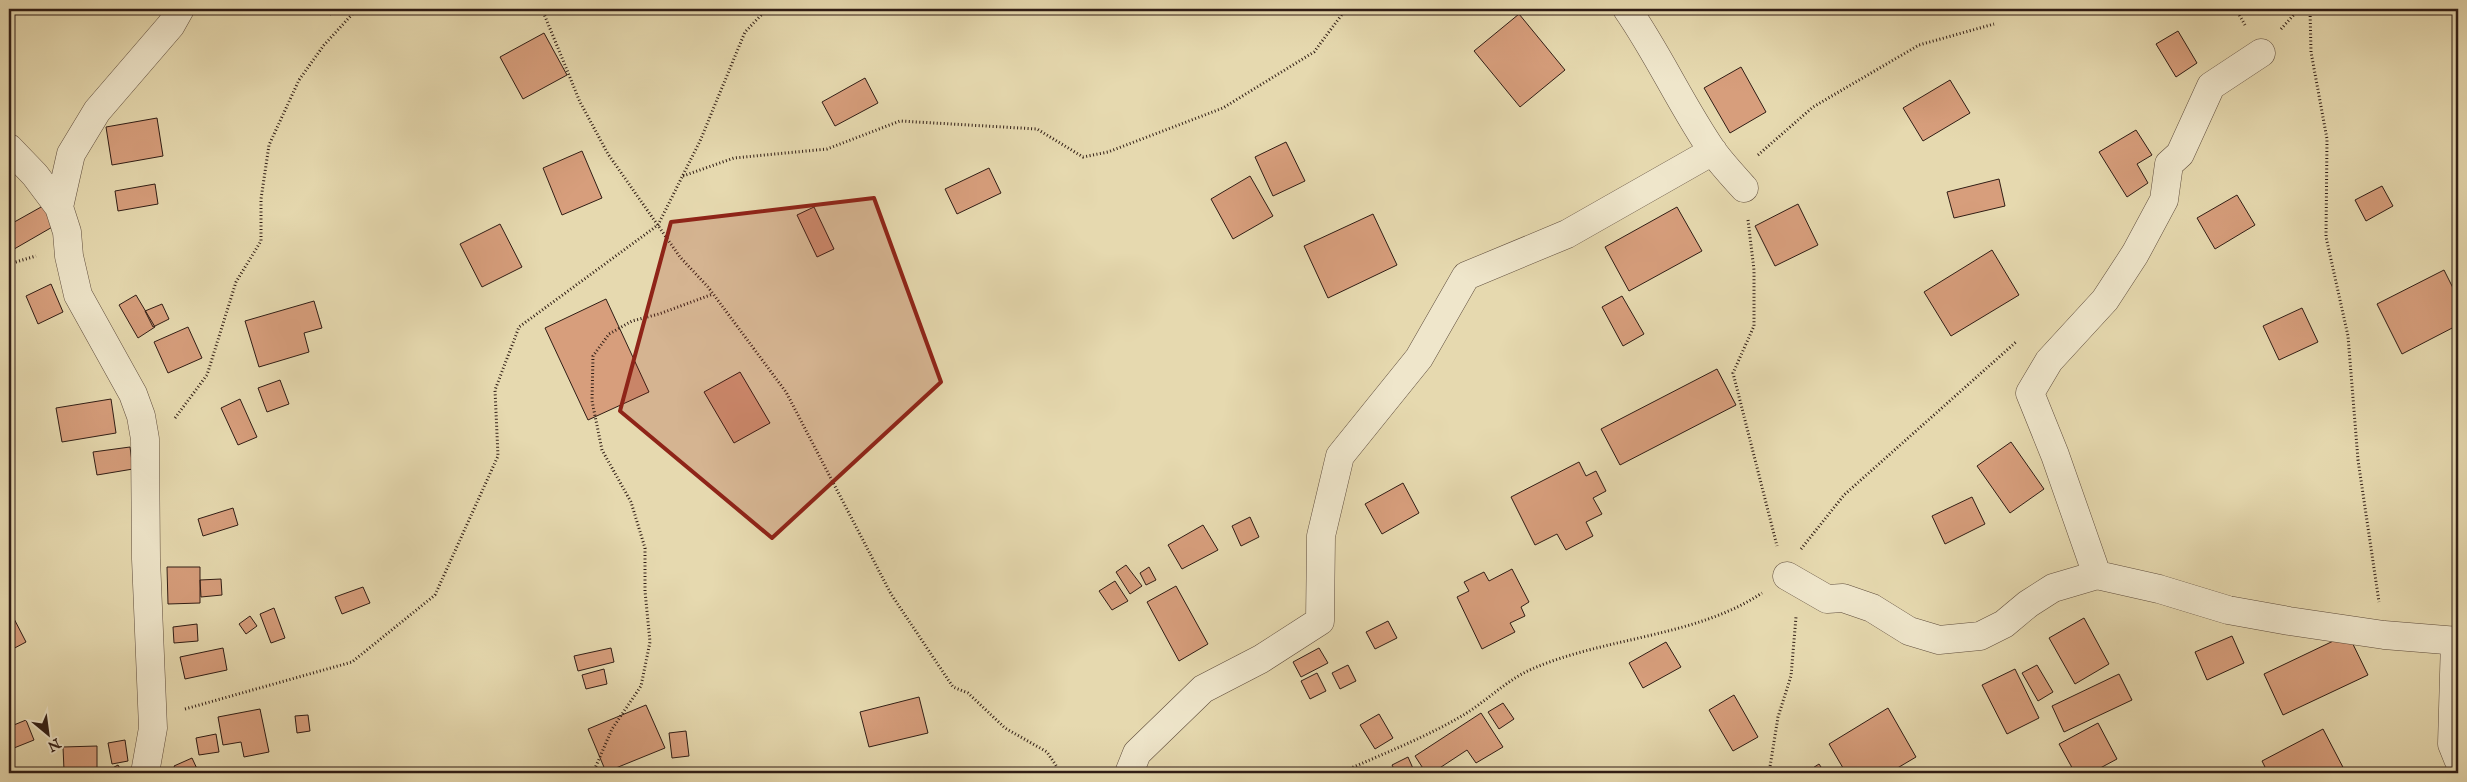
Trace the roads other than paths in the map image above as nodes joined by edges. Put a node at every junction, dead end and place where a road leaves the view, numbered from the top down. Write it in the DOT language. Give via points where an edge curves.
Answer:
graph roads {
  1 [pos="180,9"];
  2 [pos="1626,9"];
  3 [pos="2261,53"];
  4 [pos="9,148"];
  5 [pos="1713,151"];
  6 [pos="1744,188"];
  7 [pos="59,207"];
  8 [pos="2097,575"];
  9 [pos="1787,576"];
  10 [pos="2457,640"];
  11 [pos="2458,759"];
  12 [pos="145,773"];
  13 [pos="1129,773"];
  1 -- 7 [label="street" via="171,25 97,111 72,154"];
  2 -- 5 [label="street" via="1648,40"];
  3 -- 8 [label="street" via="2211,86 2180,154 2169,164 2164,200 2135,254 2105,300 2049,361 2030,393"];
  4 -- 7 [label="street"];
  5 -- 6 [label="street"];
  5 -- 13 [label="street" via="1567,234 1466,276 1419,358 1340,456 1321,536 1320,621 1261,659 1203,689 1137,753"];
  7 -- 12 [label="street" via="67,232 78,295 133,394 141,416 146,459 146,559 153,717"];
  8 -- 9 [label="street" via="2054,588 2004,624 1980,636 1939,640 1909,631 1872,608 1843,598 1827,599"];
  8 -- 10 [label="street" via="2228,610 2384,635"];
  10 -- 11 [label="street" via="2452,744"];
}
